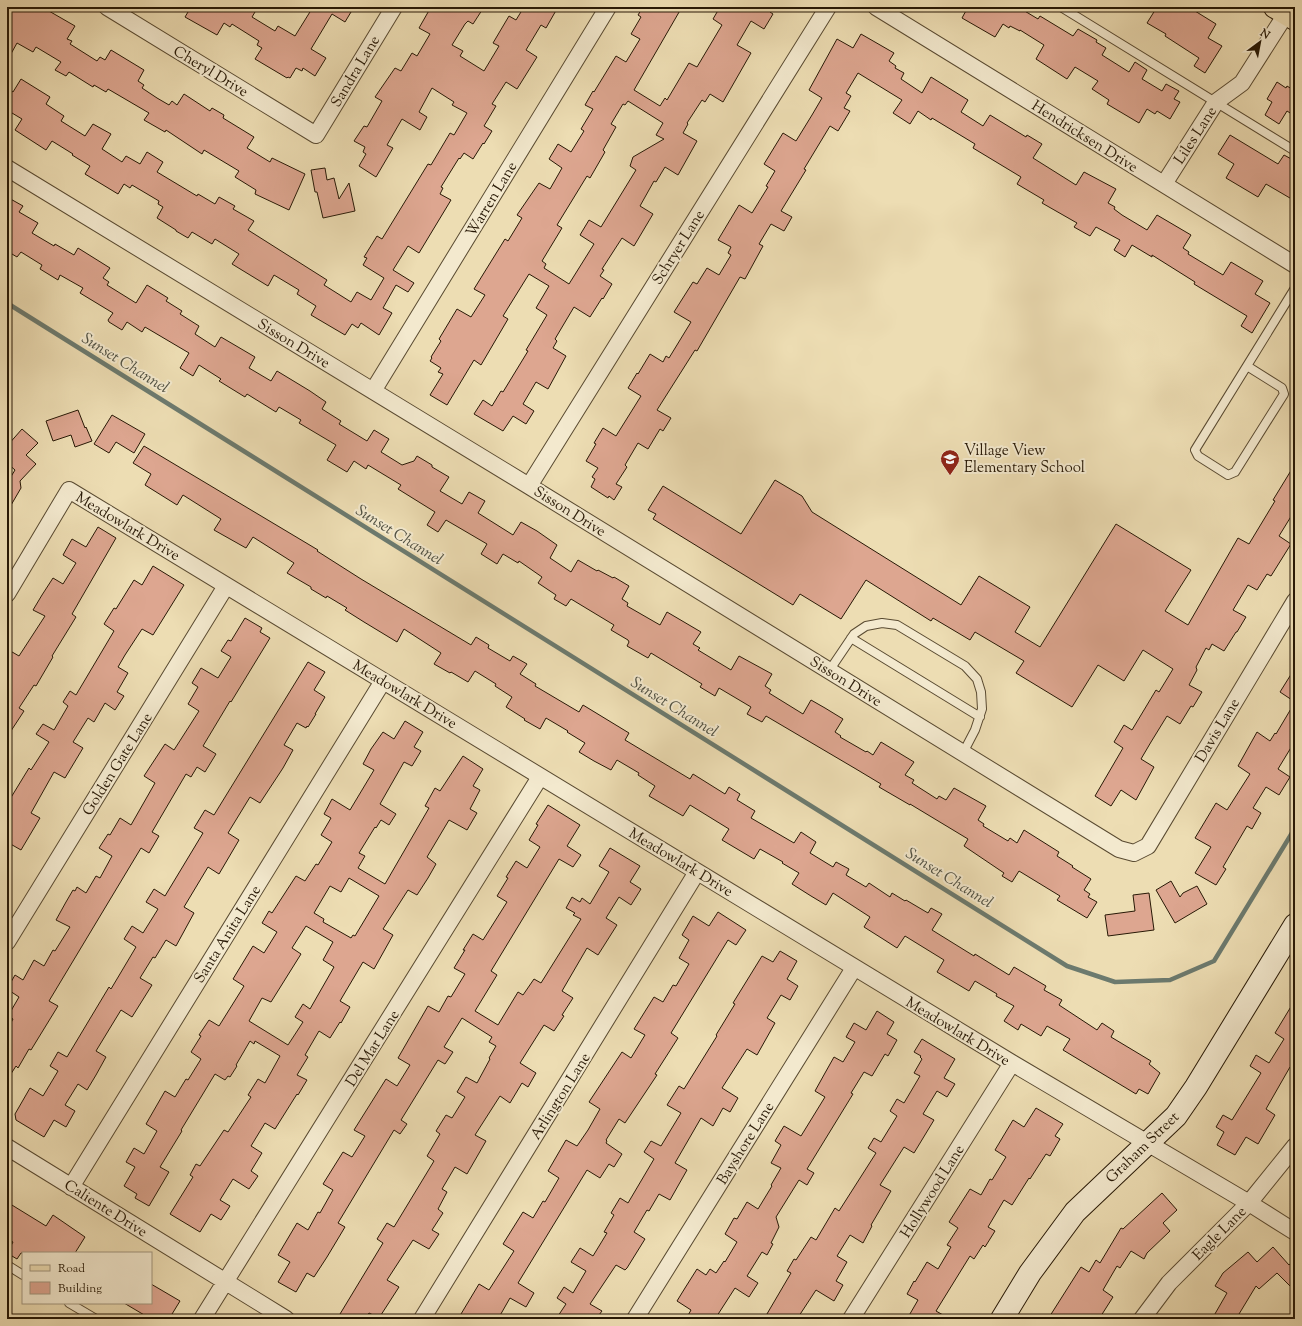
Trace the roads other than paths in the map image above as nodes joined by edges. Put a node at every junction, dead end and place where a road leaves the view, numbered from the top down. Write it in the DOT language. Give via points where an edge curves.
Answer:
graph roads {
  1 [pos="107,7"];
  2 [pos="394,7"];
  3 [pos="608,7"];
  4 [pos="828,7"];
  5 [pos="876,7"];
  6 [pos="1060,7"];
  7 [pos="1285,14"];
  8 [pos="1216,102"];
  9 [pos="316,135"];
  10 [pos="1295,151"];
  11 [pos="7,168"];
  12 [pos="1164,184"];
  13 [pos="1295,264"];
  14 [pos="1295,288"];
  15 [pos="1247,366"];
  16 [pos="373,391"];
  17 [pos="529,486"];
  18 [pos="226,586"];
  19 [pos="7,594"];
  20 [pos="1295,601"];
  21 [pos="851,638"];
  22 [pos="829,671"];
  23 [pos="383,681"];
  24 [pos="980,716"];
  25 [pos="963,753"];
  26 [pos="540,777"];
  27 [pos="1134,853"];
  28 [pos="697,872"];
  29 [pos="1295,926"];
  30 [pos="7,942"];
  31 [pos="854,968"];
  32 [pos="1012,1063"];
  33 [pos="1148,1143"];
  34 [pos="1295,1146"];
  35 [pos="7,1147"];
  36 [pos="71,1187"];
  37 [pos="1249,1203"];
  38 [pos="1295,1232"];
  39 [pos="7,1265"];
  40 [pos="22,1274"];
  41 [pos="226,1282"];
  42 [pos="71,1304"];
  43 [pos="96,1319"];
  44 [pos="202,1319"];
  45 [pos="286,1319"];
  46 [pos="422,1319"];
  47 [pos="635,1319"];
  48 [pos="852,1319"];
  49 [pos="1002,1319"];
  50 [pos="1142,1319"];
  1 -- 9 [label="street, Cheryl Drive"];
  2 -- 9 [label="street, Sandra Lane"];
  3 -- 16 [label="street, Warren Lane"];
  4 -- 17 [label="street, Schryer Lane"];
  5 -- 12 [label="street, Hendricksen Drive"];
  6 -- 8 [label="lane"];
  7 -- 8 [label="street, Liles Lane" via="1242,83"];
  8 -- 10 [label="lane"];
  8 -- 12 [label="street, Liles Lane"];
  11 -- 16 [label="street, Sisson Drive"];
  12 -- 13 [label="street, Hendricksen Drive"];
  14 -- 15 [label="lane"];
  15 -- 15 [label="lane" via="1195,450 1198,456 1228,475 1235,472 1284,394 1282,388"];
  16 -- 17 [label="street, Sisson Drive"];
  17 -- 22 [label="street, Sisson Drive"];
  18 -- 19 [label="street, Meadowlark Drive" via="69,490"];
  18 -- 23 [label="street, Meadowlark Drive"];
  18 -- 30 [label="street, Golden Gate Lane"];
  20 -- 27 [label="street, Davis Lane" via="1148,846"];
  21 -- 22 [label="lane"];
  21 -- 24 [label="lane"];
  21 -- 24 [label="lane" via="866,626 882,623 897,625 965,666 977,679 981,692"];
  22 -- 25 [label="street, Sisson Drive"];
  23 -- 26 [label="street, Meadowlark Drive"];
  23 -- 36 [label="street, Santa Anita Lane"];
  24 -- 25 [label="lane"];
  25 -- 27 [label="street, Sisson Drive" via="1119,849"];
  26 -- 28 [label="street, Meadowlark Drive"];
  26 -- 41 [label="street, Del Mar Lane"];
  28 -- 31 [label="street, Meadowlark Drive"];
  28 -- 46 [label="street, Arlington Lane"];
  29 -- 33 [label="street, Graham Street" via="1196,1087 1176,1116"];
  31 -- 32 [label="street, Meadowlark Drive"];
  31 -- 47 [label="street, Bayshore Lane"];
  32 -- 33 [label="street, Meadowlark Drive"];
  32 -- 48 [label="street, Hollywood Lane"];
  33 -- 37 [label="street, Meadowlark Drive"];
  33 -- 49 [label="street, Graham Street" via="1075,1212 1030,1273"];
  34 -- 37 [label="street, Eagle Lane"];
  35 -- 36 [label="street, Caliente Drive"];
  36 -- 41 [label="street, Caliente Drive"];
  37 -- 38 [label="street, Meadowlark Drive"];
  37 -- 50 [label="street, Eagle Lane" via="1169,1284"];
  39 -- 40 [label="lane"];
  41 -- 44 [label="street, Del Mar Lane"];
  41 -- 45 [label="street, Caliente Drive"];
  42 -- 43 [label="lane"];
}
